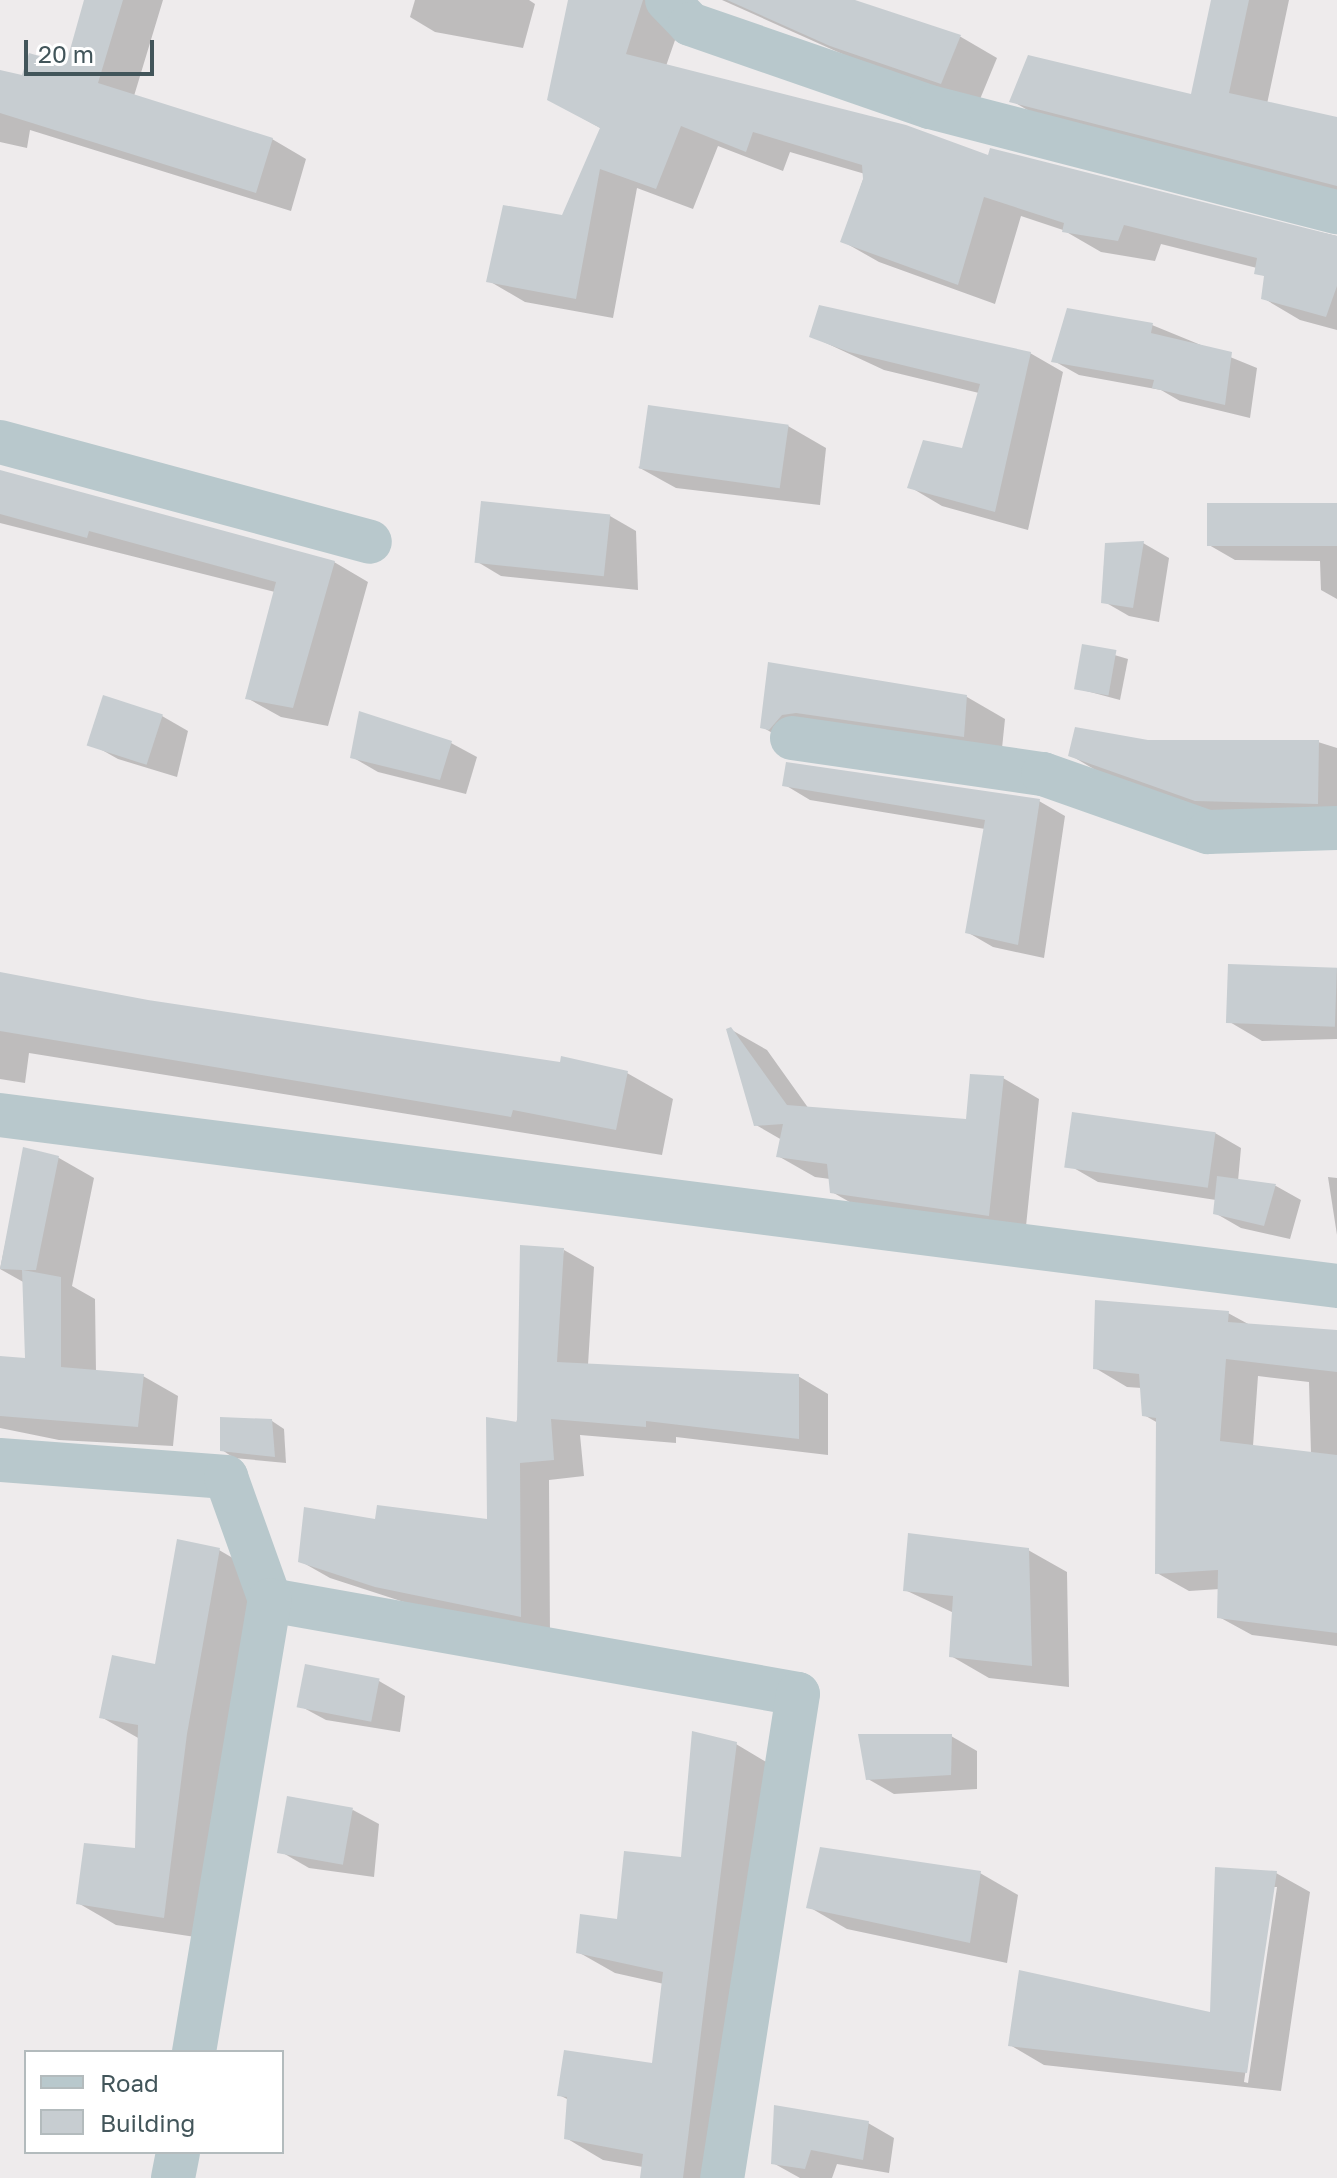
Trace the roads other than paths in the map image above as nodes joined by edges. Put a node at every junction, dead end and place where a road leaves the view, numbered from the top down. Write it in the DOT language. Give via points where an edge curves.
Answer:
graph roads {
  1 [pos="667,0"];
  2 [pos="1337,212"];
  3 [pos="0,442"];
  4 [pos="370,542"];
  5 [pos="792,738"];
  6 [pos="1337,828"];
  7 [pos="0,1115"];
  8 [pos="1337,1286"];
  9 [pos="0,1460"];
  10 [pos="270,1600"];
  11 [pos="194,2050"];
  12 [pos="178,2154"];
  13 [pos="173,2178"];
  14 [pos="722,2178"];
  1 -- 2 [label="street" via="690,24 930,107"];
  3 -- 4 [label="street"];
  5 -- 6 [label="street" via="1043,774 1208,832"];
  7 -- 8 [label="street"];
  9 -- 10 [label="street" via="226,1477"];
  10 -- 11 [label="street"];
  10 -- 14 [label="street" via="798,1694"];
  12 -- 13 [label="street"];
}
